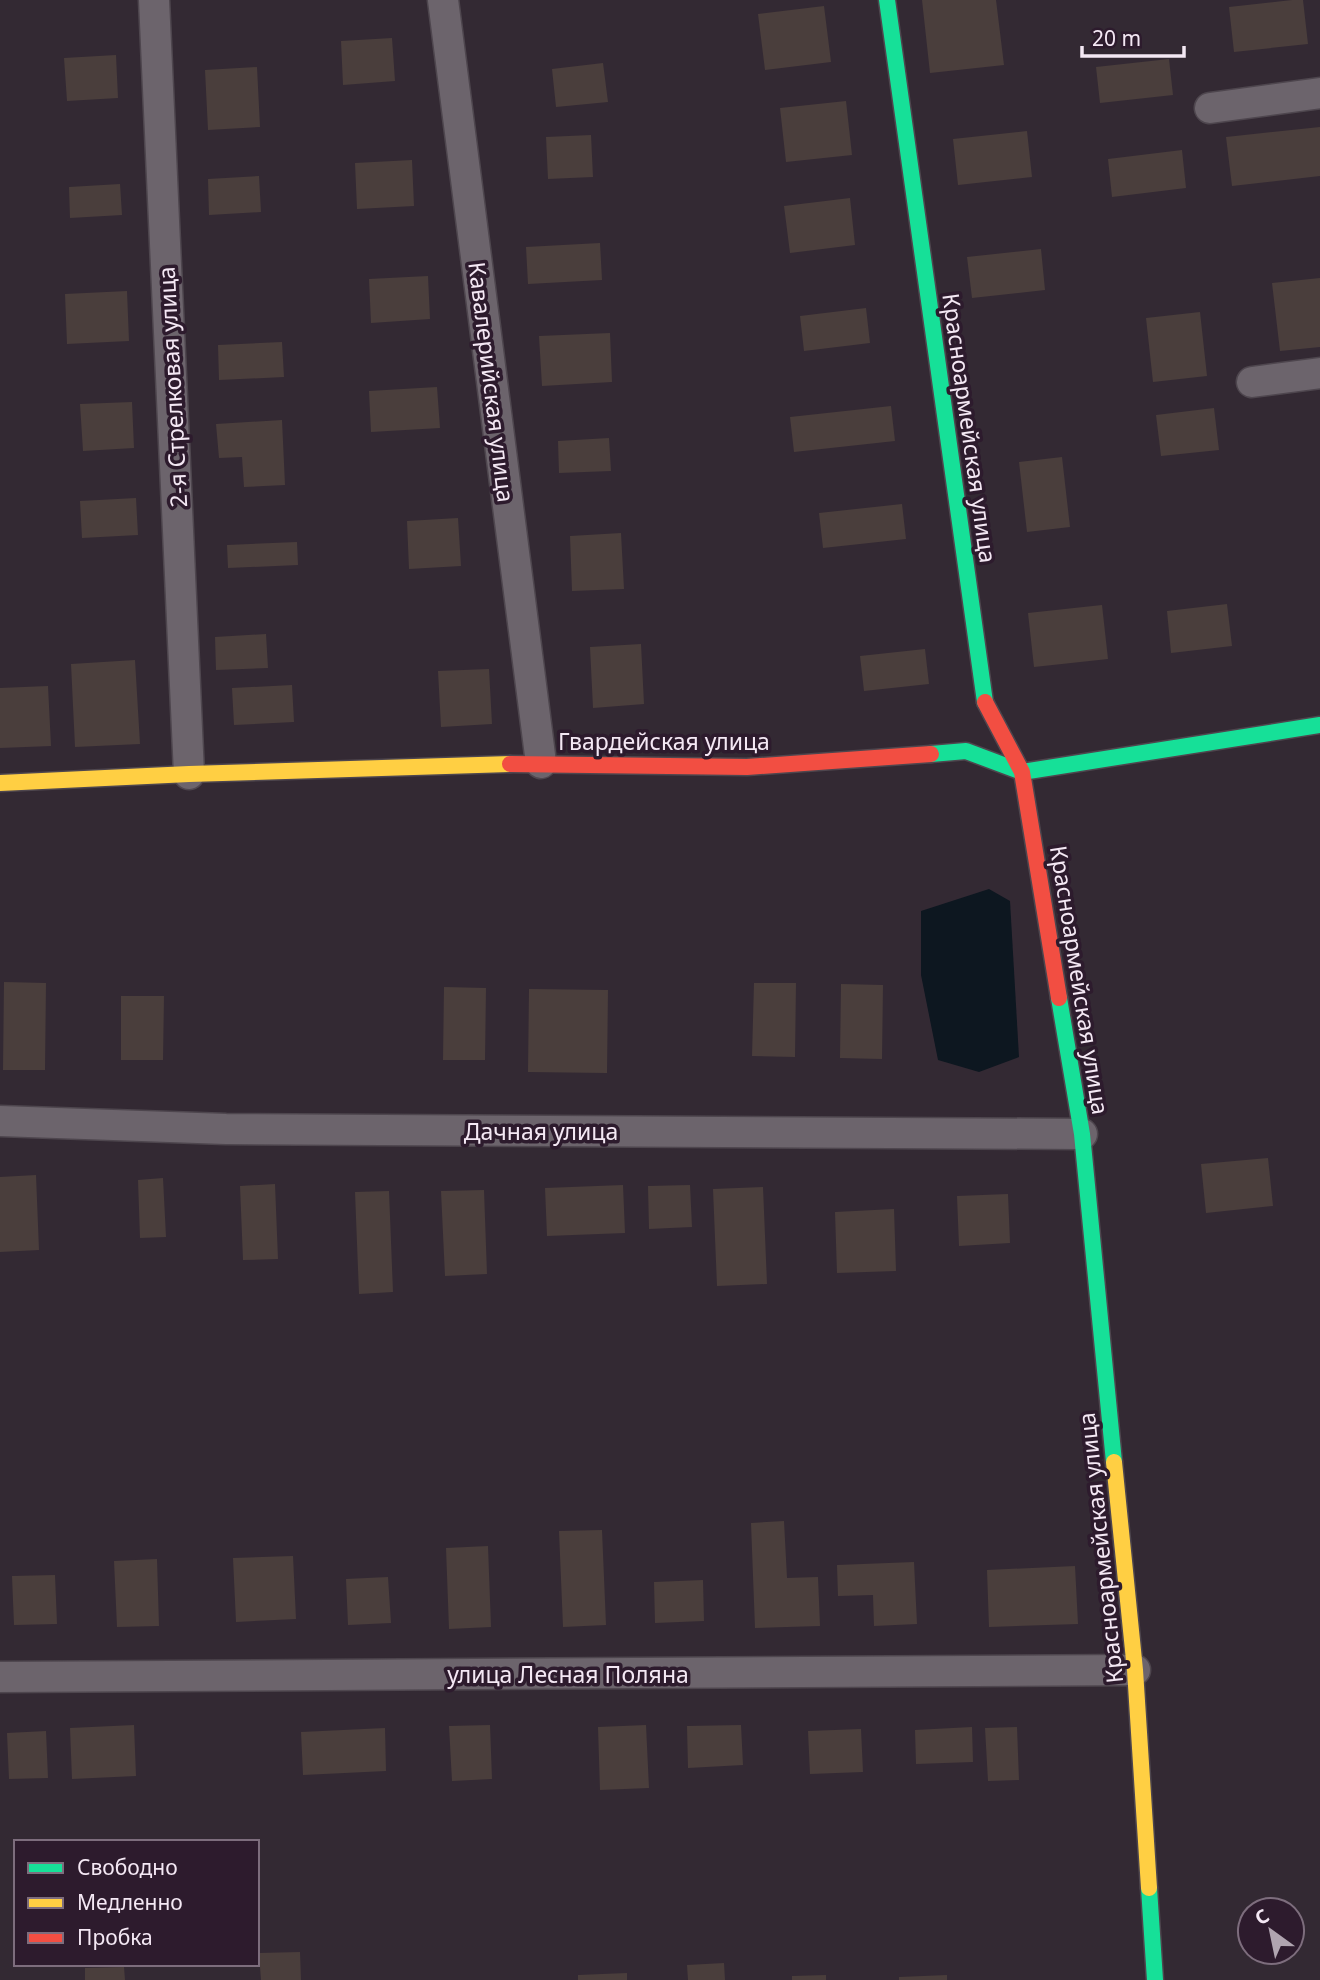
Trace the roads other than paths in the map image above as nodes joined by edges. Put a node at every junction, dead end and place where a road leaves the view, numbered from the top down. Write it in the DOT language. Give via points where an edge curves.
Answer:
graph roads {
  1 [pos="154,0"];
  2 [pos="443,0"];
  3 [pos="887,0"];
  4 [pos="1320,93"];
  5 [pos="1210,108"];
  6 [pos="1320,373"];
  7 [pos="1252,382"];
  8 [pos="1320,725"];
  9 [pos="541,763"];
  10 [pos="1022,772"];
  11 [pos="189,774"];
  12 [pos="0,783"];
  13 [pos="0,1121"];
  14 [pos="1082,1134"];
  15 [pos="1135,1670"];
  16 [pos="0,1678"];
  17 [pos="1155,1980"];
  1 -- 11 [label="street, 2-я Стрелковая улица"];
  2 -- 9 [label="street, Кавалерийская улица"];
  3 -- 10 [label="street, Красноармейская улица" via="985,703"];
  4 -- 5 [label="street"];
  6 -- 7 [label="street"];
  8 -- 10 [label="street, Гвардейская улица"];
  9 -- 10 [label="street, Гвардейская улица" via="747,767 966,751"];
  9 -- 11 [label="street, Гвардейская улица"];
  10 -- 14 [label="street, Красноармейская улица"];
  11 -- 12 [label="street, Гвардейская улица"];
  13 -- 14 [label="street, Дачная улица" via="240,1129"];
  14 -- 15 [label="street, Красноармейская улица"];
  15 -- 16 [label="street, улица Лесная Поляна"];
  15 -- 17 [label="street, Красноармейская улица"];
}
